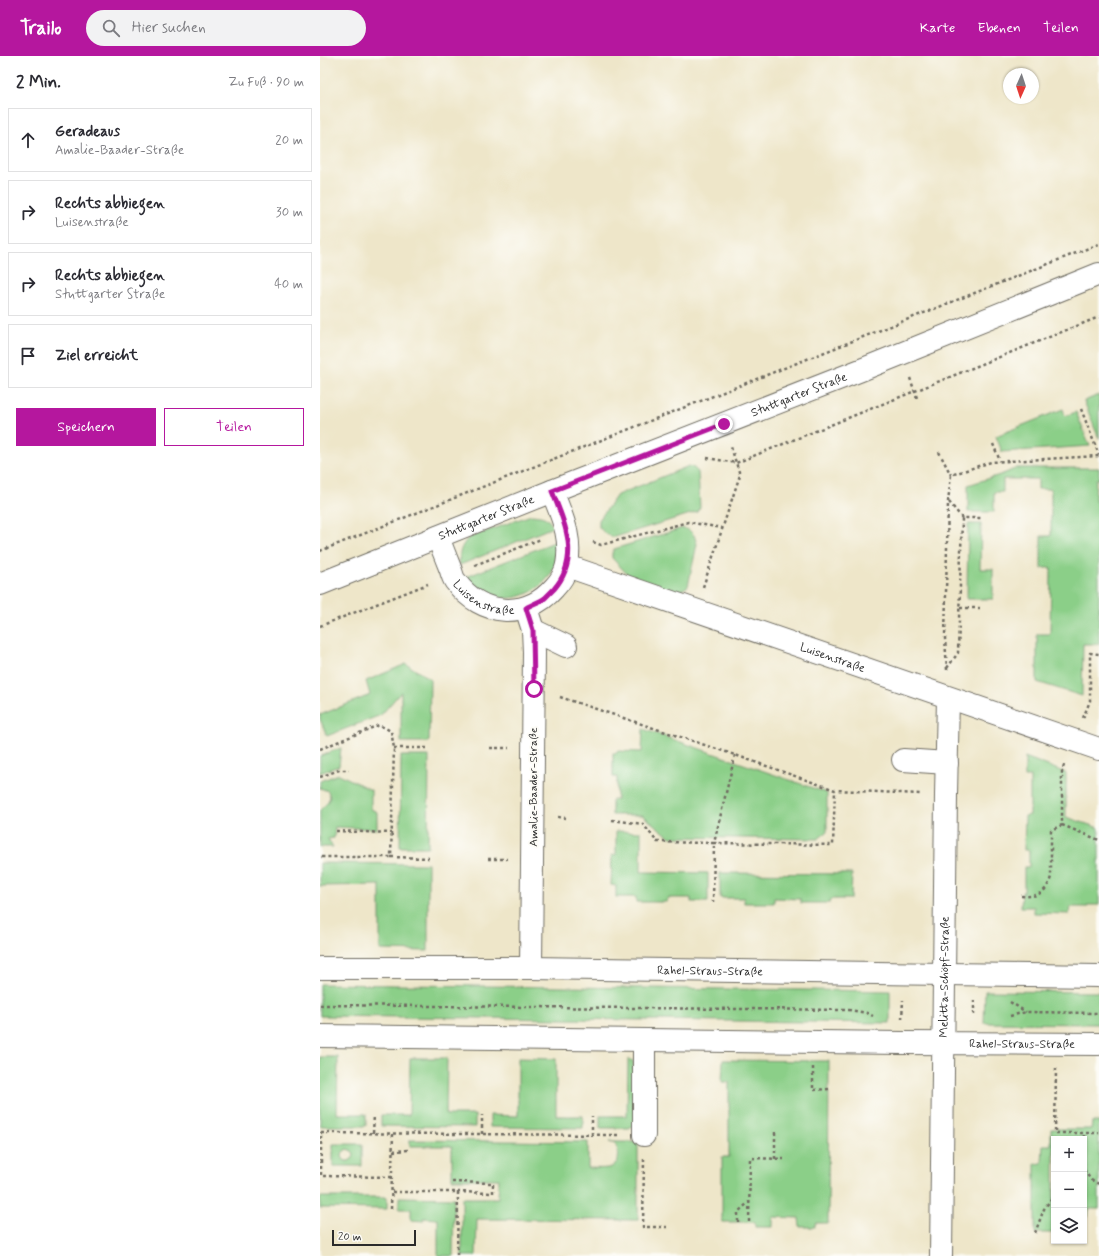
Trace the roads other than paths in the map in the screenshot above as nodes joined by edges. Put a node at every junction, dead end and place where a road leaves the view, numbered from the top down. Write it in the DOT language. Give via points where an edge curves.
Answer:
graph roads {
  1 [pos="1099,274"];
  2 [pos="552,491"];
  3 [pos="438,537"];
  4 [pos="567,566"];
  5 [pos="320,584"];
  6 [pos="526,608"];
  7 [pos="533,630"];
  8 [pos="566,646"];
  9 [pos="948,698"];
  10 [pos="1099,749"];
  11 [pos="903,760"];
  12 [pos="947,763"];
  13 [pos="320,968"];
  14 [pos="531,968"];
  15 [pos="944,974"];
  16 [pos="1099,976"];
  17 [pos="320,1036"];
  18 [pos="644,1040"];
  19 [pos="942,1043"];
  20 [pos="1099,1044"];
  21 [pos="644,1135"];
  22 [pos="941,1256"];
  1 -- 2 [label="street, Stuttgarter Straße"];
  2 -- 3 [label="street, Stuttgarter Straße"];
  2 -- 4 [label="street, Luisenstraße" via="566,529 569,544"];
  3 -- 5 [label="street, Stuttgarter Straße"];
  3 -- 6 [label="street, Luisenstraße" via="455,581 465,592 483,605 497,609"];
  4 -- 6 [label="street, Luisenstraße" via="560,581 546,597"];
  4 -- 9 [label="street, Luisenstraße"];
  6 -- 7 [label="street, Amalie-Baader-Straße"];
  7 -- 8 [label="street"];
  7 -- 14 [label="street, Amalie-Baader-Straße"];
  9 -- 10 [label="street, Luisenstraße"];
  9 -- 12 [label="street, Melitta-Schöpf-Straße"];
  11 -- 12 [label="street"];
  12 -- 15 [label="street, Melitta-Schöpf-Straße"];
  13 -- 14 [label="street, Rahel-Straus-Straße"];
  14 -- 15 [label="street, Rahel-Straus-Straße"];
  15 -- 16 [label="street, Rahel-Straus-Straße"];
  15 -- 19 [label="street, Melitta-Schöpf-Straße"];
  17 -- 18 [label="street, Rahel-Straus-Straße"];
  18 -- 19 [label="street, Rahel-Straus-Straße"];
  18 -- 21 [label="street"];
  19 -- 20 [label="street, Rahel-Straus-Straße"];
  19 -- 22 [label="street, Melitta-Schöpf-Straße"];
}
